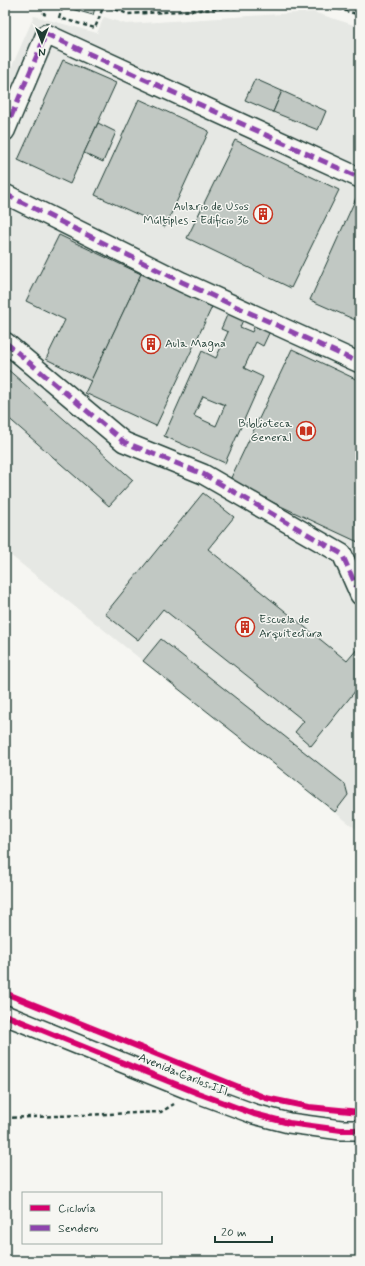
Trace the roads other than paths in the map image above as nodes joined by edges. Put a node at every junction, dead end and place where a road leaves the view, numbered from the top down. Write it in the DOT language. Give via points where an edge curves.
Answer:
graph roads {
  1 [pos="5,131"];
  2 [pos="360,178"];
  3 [pos="5,194"];
  4 [pos="5,342"];
  5 [pos="360,363"];
  6 [pos="360,595"];
  7 [pos="5,1015"];
  8 [pos="360,1130"];
  1 -- 2 [label="street" via="46,34"];
  3 -- 5 [label="street" via="182,282"];
  4 -- 6 [label="street" via="124,442 203,474 342,554"];
  7 -- 8 [label="street, Avenida Carlos III" via="254,1114 289,1123"];
}
